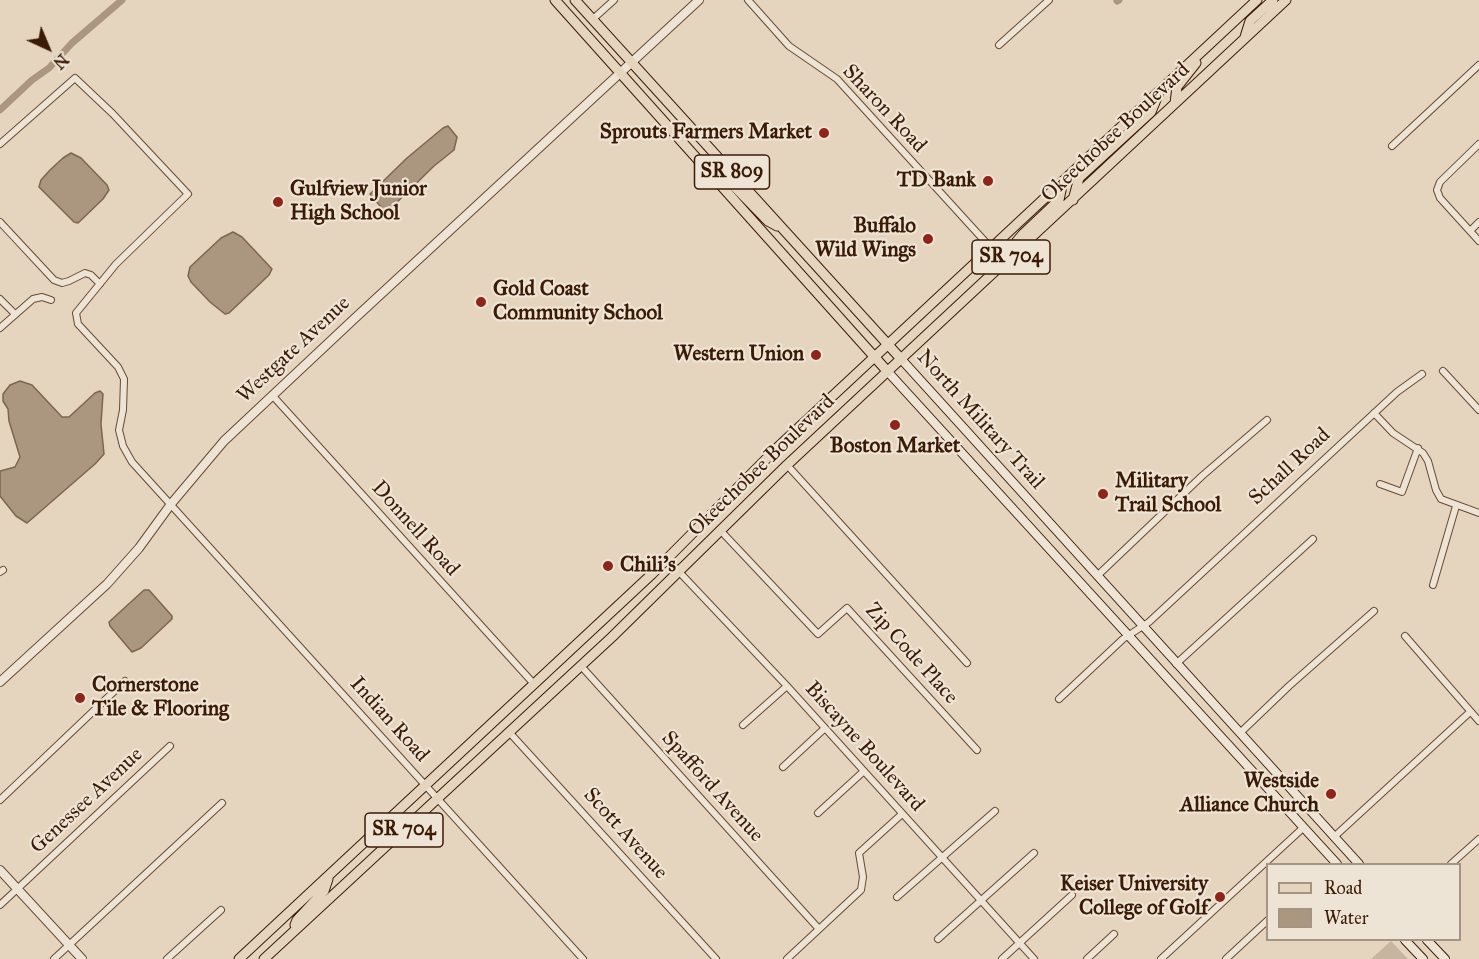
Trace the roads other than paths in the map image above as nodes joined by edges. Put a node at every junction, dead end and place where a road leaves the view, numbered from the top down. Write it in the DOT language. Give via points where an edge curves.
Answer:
graph roads {
  1 [pos="555,0"];
  2 [pos="575,0"];
  3 [pos="614,0"];
  4 [pos="699,0"];
  5 [pos="748,0"];
  6 [pos="1049,0"];
  7 [pos="1257,0"];
  8 [pos="1273,0"];
  9 [pos="1286,0"];
  10 [pos="593,19"];
  11 [pos="1225,30"];
  12 [pos="1245,37"];
  13 [pos="999,45"];
  14 [pos="632,63"];
  15 [pos="1479,65"];
  16 [pos="621,74"];
  17 [pos="1161,90"];
  18 [pos="1175,103"];
  19 [pos="0,144"];
  20 [pos="1479,144"];
  21 [pos="1392,146"];
  22 [pos="715,177"];
  23 [pos="1063,181"];
  24 [pos="1073,200"];
  25 [pos="0,222"];
  26 [pos="1479,222"];
  27 [pos="785,230"];
  28 [pos="1470,231"];
  29 [pos="1479,241"];
  30 [pos="991,248"];
  31 [pos="1012,256"];
  32 [pos="99,284"];
  33 [pos="0,299"];
  34 [pos="51,300"];
  35 [pos="15,314"];
  36 [pos="0,328"];
  37 [pos="888,344"];
  38 [pos="874,357"];
  39 [pos="902,360"];
  40 [pos="1443,371"];
  41 [pos="888,372"];
  42 [pos="1422,374"];
  43 [pos="272,395"];
  44 [pos="1479,410"];
  45 [pos="1374,413"];
  46 [pos="1267,420"];
  47 [pos="1418,448"];
  48 [pos="787,465"];
  49 [pos="1380,484"];
  50 [pos="171,504"];
  51 [pos="1456,506"];
  52 [pos="1479,513"];
  53 [pos="720,530"];
  54 [pos="1313,540"];
  55 [pos="1058,557"];
  56 [pos="1081,558"];
  57 [pos="667,559"];
  58 [pos="679,572"];
  59 [pos="1097,576"];
  60 [pos="1433,585"];
  61 [pos="1374,611"];
  62 [pos="1142,626"];
  63 [pos="1129,635"];
  64 [pos="1405,636"];
  65 [pos="967,663"];
  66 [pos="1176,664"];
  67 [pos="580,666"];
  68 [pos="125,681"];
  69 [pos="0,682"];
  70 [pos="534,684"];
  71 [pos="787,686"];
  72 [pos="1059,699"];
  73 [pos="1470,712"];
  74 [pos="1479,721"];
  75 [pos="743,725"];
  76 [pos="825,728"];
  77 [pos="1216,731"];
  78 [pos="509,732"];
  79 [pos="1240,733"];
  80 [pos="170,746"];
  81 [pos="977,750"];
  82 [pos="783,767"];
  83 [pos="864,771"];
  84 [pos="426,785"];
  85 [pos="438,798"];
  86 [pos="0,800"];
  87 [pos="222,803"];
  88 [pos="995,811"];
  89 [pos="818,813"];
  90 [pos="902,813"];
  91 [pos="1307,831"];
  92 [pos="1333,836"];
  93 [pos="1479,839"];
  94 [pos="1034,853"];
  95 [pos="943,859"];
  96 [pos="1270,863"];
  97 [pos="1333,863"];
  98 [pos="1358,863"];
  99 [pos="1452,863"];
  100 [pos="1266,867"];
  101 [pos="0,870"];
  102 [pos="329,877"];
  103 [pos="17,889"];
  104 [pos="1072,895"];
  105 [pos="897,897"];
  106 [pos="981,901"];
  107 [pos="0,905"];
  108 [pos="221,910"];
  109 [pos="1266,922"];
  110 [pos="297,928"];
  111 [pos="819,929"];
  112 [pos="1114,934"];
  113 [pos="938,939"];
  114 [pos="1407,941"];
  115 [pos="1429,941"];
  116 [pos="1020,943"];
  117 [pos="69,945"];
  118 [pos="54,959"];
  119 [pos="82,959"];
  120 [pos="167,959"];
  121 [pos="239,959"];
  122 [pos="264,959"];
  123 [pos="583,959"];
  124 [pos="716,959"];
  125 [pos="788,959"];
  126 [pos="1002,959"];
  127 [pos="1034,959"];
  128 [pos="1087,959"];
  129 [pos="1161,959"];
  130 [pos="1226,959"];
  131 [pos="1423,959"];
  132 [pos="1445,959"];
  1 -- 16 [label="main road, North Military Trail / SR 809"];
  2 -- 10 [label="main road, North Military Trail / SR 809"];
  3 -- 10 [label="street"];
  4 -- 14 [label="street, Westgate Avenue"];
  5 -- 30 [label="street, Sharon Road" via="789,46 837,79"];
  6 -- 13 [label="street"];
  7 -- 11 [label="main road, Okeechobee Boulevard / SR 704"];
  8 -- 12 [label="main road" via="1250,21"];
  9 -- 12 [label="main road, Okeechobee Boulevard / SR 704"];
  10 -- 14 [label="main road, North Military Trail / SR 809"];
  11 -- 17 [label="main road, Okeechobee Boulevard / SR 704"];
  11 -- 18 [label="main road" via="1177,87"];
  12 -- 18 [label="main road, Okeechobee Boulevard / SR 704"];
  14 -- 16 [label="street, Westgate Avenue"];
  14 -- 27 [label="main road, North Military Trail / SR 809"];
  15 -- 21 [label="street"];
  16 -- 22 [label="main road, North Military Trail / SR 809"];
  16 -- 43 [label="street, Westgate Avenue"];
  17 -- 23 [label="main road, Okeechobee Boulevard / SR 704"];
  17 -- 24 [label="main road" via="1151,112 1079,178"];
  18 -- 24 [label="main road, Okeechobee Boulevard / SR 704"];
  19 -- 32 [label="street" via="75,78 188,194"];
  20 -- 28 [label="street" via="1440,182 1438,194"];
  22 -- 27 [label="main road" via="728,180 768,221"];
  22 -- 38 [label="main road, North Military Trail / SR 809"];
  23 -- 30 [label="main road, Okeechobee Boulevard / SR 704"];
  23 -- 31 [label="main road" via="1059,201 1017,241"];
  24 -- 31 [label="main road, Okeechobee Boulevard / SR 704"];
  25 -- 32 [label="street" via="54,280 62,283 85,273"];
  26 -- 28 [label="street"];
  27 -- 37 [label="main road, North Military Trail / SR 809"];
  28 -- 29 [label="street"];
  30 -- 37 [label="main road, Okeechobee Boulevard / SR 704"];
  31 -- 39 [label="main road, Okeechobee Boulevard / SR 704"];
  32 -- 50 [label="street, Indian Road" via="76,313 78,324 118,367 124,379 118,430 123,446 132,462"];
  33 -- 35 [label="street"];
  34 -- 35 [label="street" via="33,299"];
  35 -- 36 [label="street"];
  37 -- 38 [label="main road, Okeechobee Boulevard / SR 704"];
  37 -- 39 [label="main road, North Military Trail / SR 809"];
  38 -- 41 [label="main road, North Military Trail / SR 809"];
  38 -- 57 [label="main road, Okeechobee Boulevard / SR 704"];
  39 -- 41 [label="main road, Okeechobee Boulevard / SR 704"];
  39 -- 56 [label="main road, North Military Trail / SR 809"];
  40 -- 44 [label="street"];
  41 -- 48 [label="main road, Okeechobee Boulevard / SR 704"];
  41 -- 55 [label="main road, North Military Trail / SR 809"];
  42 -- 45 [label="street, Schall Road"];
  43 -- 50 [label="street, Westgate Avenue" via="224,441"];
  43 -- 70 [label="street, Donnell Road"];
  45 -- 47 [label="street" via="1393,433"];
  45 -- 62 [label="street, Schall Road"];
  46 -- 59 [label="street"];
  47 -- 49 [label="street" via="1402,492"];
  47 -- 51 [label="street" via="1426,457 1441,500"];
  48 -- 53 [label="main road, Okeechobee Boulevard / SR 704"];
  48 -- 65 [label="street, Zip Code Place"];
  50 -- 69 [label="street, Westgate Avenue" via="107,584"];
  50 -- 84 [label="street, Indian Road"];
  51 -- 52 [label="street"];
  51 -- 60 [label="street"];
  53 -- 58 [label="main road, Okeechobee Boulevard / SR 704"];
  53 -- 81 [label="street, Zip Code Place" via="818,634 847,608"];
  54 -- 66 [label="street"];
  55 -- 56 [label="main road" via="1071,561"];
  55 -- 63 [label="main road, North Military Trail / SR 809"];
  56 -- 59 [label="main road, North Military Trail / SR 809"];
  57 -- 58 [label="street, Biscayne Boulevard"];
  57 -- 70 [label="main road, Okeechobee Boulevard / SR 704"];
  58 -- 67 [label="main road, Okeechobee Boulevard / SR 704"];
  58 -- 71 [label="street, Biscayne Boulevard"];
  59 -- 62 [label="main road, North Military Trail / SR 809"];
  61 -- 79 [label="street"];
  62 -- 63 [label="street, Schall Road"];
  62 -- 66 [label="main road, North Military Trail / SR 809"];
  63 -- 72 [label="street, Schall Road"];
  63 -- 77 [label="main road, North Military Trail / SR 809"];
  64 -- 73 [label="street"];
  66 -- 79 [label="main road, North Military Trail / SR 809"];
  67 -- 78 [label="main road, Okeechobee Boulevard / SR 704"];
  67 -- 111 [label="street, Spafford Avenue"];
  68 -- 86 [label="street"];
  70 -- 84 [label="main road, Okeechobee Boulevard / SR 704"];
  71 -- 75 [label="street"];
  71 -- 76 [label="street, Biscayne Boulevard"];
  73 -- 74 [label="street"];
  73 -- 92 [label="street"];
  76 -- 82 [label="street"];
  76 -- 83 [label="street, Biscayne Boulevard"];
  77 -- 79 [label="main road"];
  77 -- 91 [label="main road, North Military Trail / SR 809"];
  78 -- 85 [label="main road, Okeechobee Boulevard / SR 704"];
  78 -- 124 [label="street, Scott Avenue"];
  79 -- 92 [label="main road, North Military Trail / SR 809"];
  80 -- 103 [label="street, Genessee Avenue"];
  83 -- 89 [label="street"];
  83 -- 90 [label="street, Biscayne Boulevard"];
  84 -- 85 [label="street, Indian Road"];
  84 -- 102 [label="main road, Okeechobee Boulevard / SR 704"];
  85 -- 110 [label="main road, Okeechobee Boulevard / SR 704"];
  85 -- 123 [label="street, Indian Road"];
  87 -- 117 [label="street"];
  88 -- 95 [label="street"];
  90 -- 95 [label="street, Biscayne Boulevard"];
  90 -- 111 [label="street" via="859,853 861,890"];
  91 -- 92 [label="main road"];
  91 -- 96 [label="street"];
  91 -- 97 [label="main road, North Military Trail / SR 809"];
  92 -- 98 [label="main road, North Military Trail / SR 809"];
  93 -- 99 [label="street"];
  94 -- 106 [label="street"];
  95 -- 105 [label="street"];
  95 -- 106 [label="street, Biscayne Boulevard"];
  100 -- 129 [label="street"];
  101 -- 103 [label="street"];
  102 -- 110 [label="main road" via="324,891 297,920"];
  102 -- 121 [label="main road, Okeechobee Boulevard / SR 704"];
  103 -- 107 [label="street, Genessee Avenue"];
  103 -- 117 [label="street"];
  104 -- 116 [label="street"];
  106 -- 113 [label="street"];
  106 -- 116 [label="street, Biscayne Boulevard"];
  108 -- 120 [label="street"];
  109 -- 130 [label="street"];
  110 -- 122 [label="main road, Okeechobee Boulevard / SR 704"];
  111 -- 125 [label="street"];
  112 -- 128 [label="street"];
  114 -- 131 [label="main road"];
  115 -- 132 [label="main road"];
  116 -- 126 [label="street"];
  116 -- 127 [label="street, Biscayne Boulevard"];
  117 -- 118 [label="street"];
  117 -- 119 [label="street"];
}
